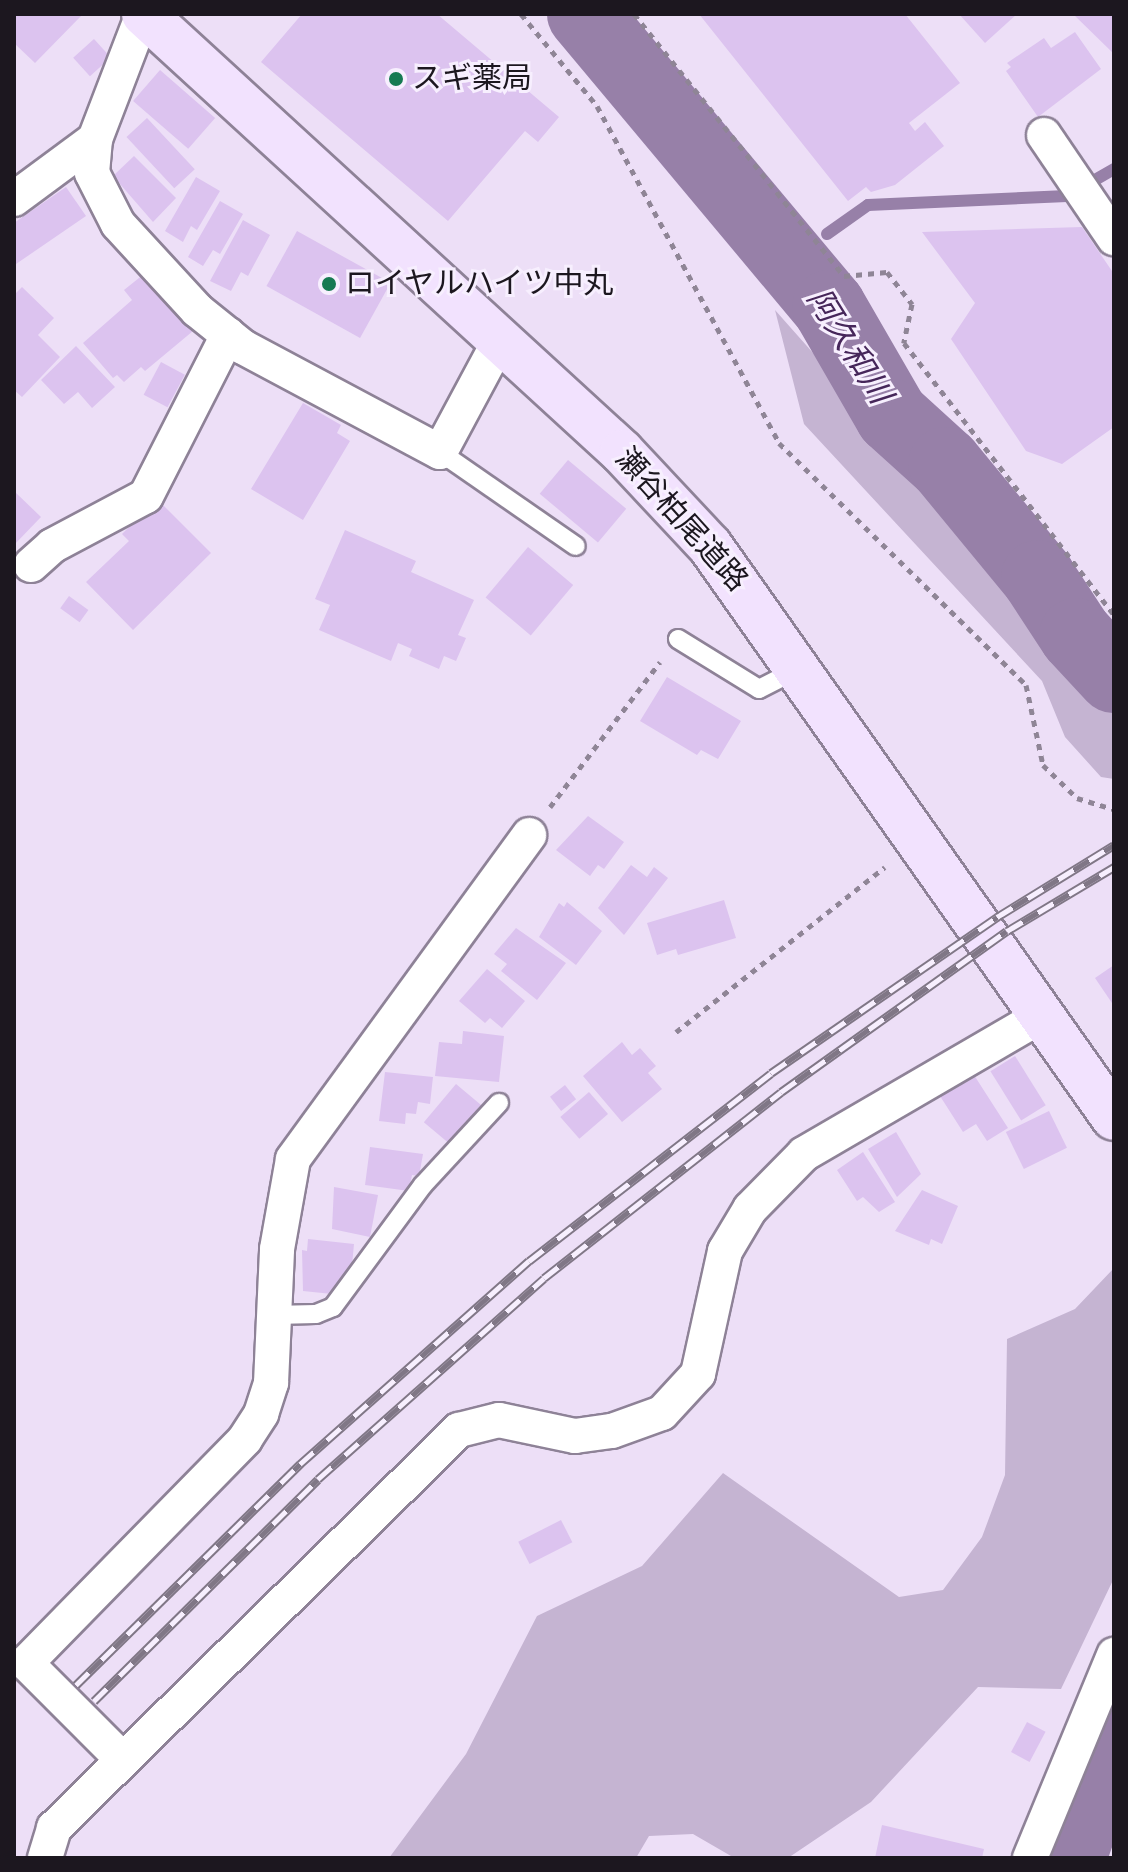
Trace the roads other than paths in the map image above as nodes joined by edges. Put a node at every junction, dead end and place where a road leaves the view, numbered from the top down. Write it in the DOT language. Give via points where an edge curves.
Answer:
graph roads {
  1 [pos="144,14"];
  2 [pos="1044,135"];
  3 [pos="95,139"];
  4 [pos="14,199"];
  5 [pos="1114,238"];
  6 [pos="228,335"];
  7 [pos="500,340"];
  8 [pos="440,452"];
  9 [pos="576,546"];
  10 [pos="31,565"];
  11 [pos="678,639"];
  12 [pos="801,668"];
  13 [pos="529,835"];
  14 [pos="1041,1016"];
  15 [pos="499,1103"];
  16 [pos="1114,1118"];
  17 [pos="274,1315"];
  18 [pos="1114,1655"];
  19 [pos="122,1759"];
  20 [pos="45,1858"];
  21 [pos="1030,1858"];
  1 -- 3 [label="street"];
  1 -- 7 [label="main road, 瀬谷柏尾道路"];
  2 -- 5 [label="street"];
  3 -- 4 [label="street"];
  3 -- 6 [label="street" via="92,173 118,224 197,310"];
  6 -- 8 [label="street"];
  6 -- 10 [label="street" via="146,496 52,546"];
  7 -- 8 [label="street"];
  7 -- 12 [label="main road, 瀬谷柏尾道路" via="622,452 700,535"];
  8 -- 9 [label="lane"];
  11 -- 12 [label="lane" via="759,689"];
  12 -- 14 [label="main road, 瀬谷柏尾道路"];
  13 -- 17 [label="street" via="293,1159 277,1249"];
  14 -- 16 [label="main road, 瀬谷柏尾道路"];
  14 -- 19 [label="street" via="804,1154 750,1209 725,1251 698,1374 662,1413 612,1431 575,1436 499,1420 459,1430"];
  15 -- 17 [label="lane" via="423,1185 333,1307 316,1314"];
  17 -- 19 [label="street" via="271,1383 245,1439 26,1663"];
  18 -- 21 [label="street"];
  19 -- 20 [label="street" via="54,1828"];
}
